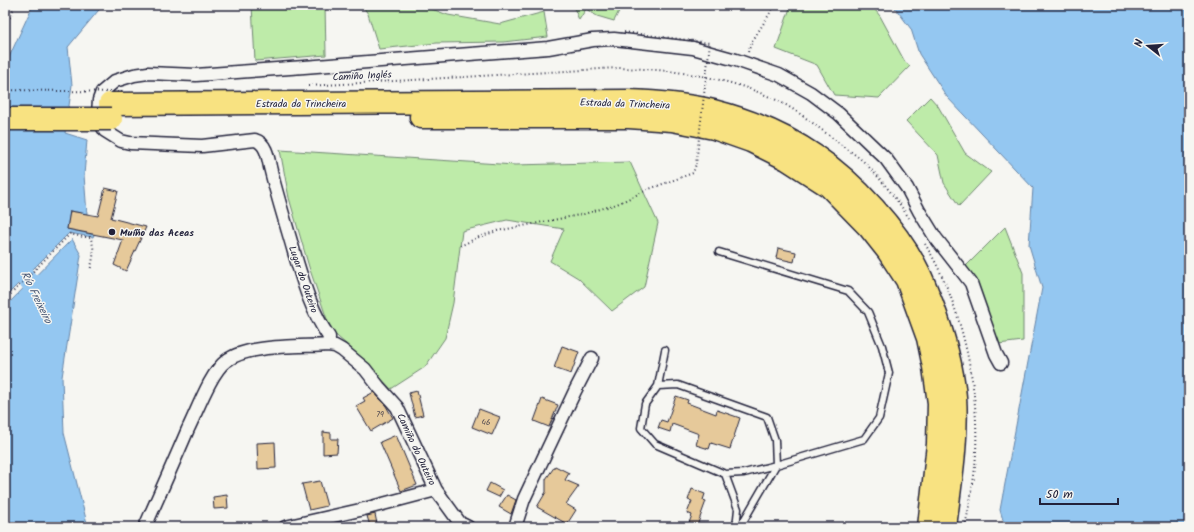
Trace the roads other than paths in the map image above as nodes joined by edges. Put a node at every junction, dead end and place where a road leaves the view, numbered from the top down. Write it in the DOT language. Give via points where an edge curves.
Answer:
graph roads {
  1 [pos="5,105"];
  2 [pos="115,105"];
  3 [pos="5,119"];
  4 [pos="719,252"];
  5 [pos="328,345"];
  6 [pos="665,350"];
  7 [pos="592,358"];
  8 [pos="1001,363"];
  9 [pos="658,386"];
  10 [pos="776,465"];
  11 [pos="725,474"];
  12 [pos="436,490"];
  13 [pos="145,527"];
  14 [pos="285,527"];
  15 [pos="468,527"];
  16 [pos="515,527"];
  17 [pos="736,527"];
  18 [pos="740,527"];
  19 [pos="929,527"];
  20 [pos="945,527"];
  1 -- 2 [label="highway, Estrada da Trincheira"];
  2 -- 3 [label="highway, Estrada da Trincheira, bridge"];
  2 -- 19 [label="highway, Estrada da Trincheira" via="672,120 714,128 751,141 787,159 829,186 869,227 907,280 928,338 939,404 938,444"];
  2 -- 20 [label="highway, Estrada da Trincheira" via="627,101 667,103 712,111 751,123 794,143 838,172 881,215 920,273 943,333 955,398 955,440"];
  4 -- 10 [label="lane" via="848,291 868,312 882,346 889,373 879,418 864,439"];
  5 -- 8 [label="street, Lugar do Outeiro" via="329,336 311,306 263,145 255,140 202,146 121,141 105,131 100,123 99,100 108,86 115,81 148,73 196,74 304,67 548,48 614,39 693,48 744,63 779,75 811,92 839,114 886,159 907,188 935,237 971,283"];
  5 -- 12 [label="street, Camiño do Outeiro" via="342,350 365,369 397,407"];
  5 -- 13 [label="street" via="245,352 227,360 216,370"];
  6 -- 9 [label="lane"];
  7 -- 16 [label="street" via="524,499"];
  9 -- 10 [label="lane" via="678,385 767,417 775,440"];
  9 -- 11 [label="lane" via="645,404 641,428 655,444"];
  10 -- 11 [label="lane" via="744,473"];
  10 -- 18 [label="lane"];
  11 -- 17 [label="lane" via="738,509"];
  12 -- 14 [label="street"];
  12 -- 15 [label="street, Camiño do Outeiro" via="460,523"];
}
